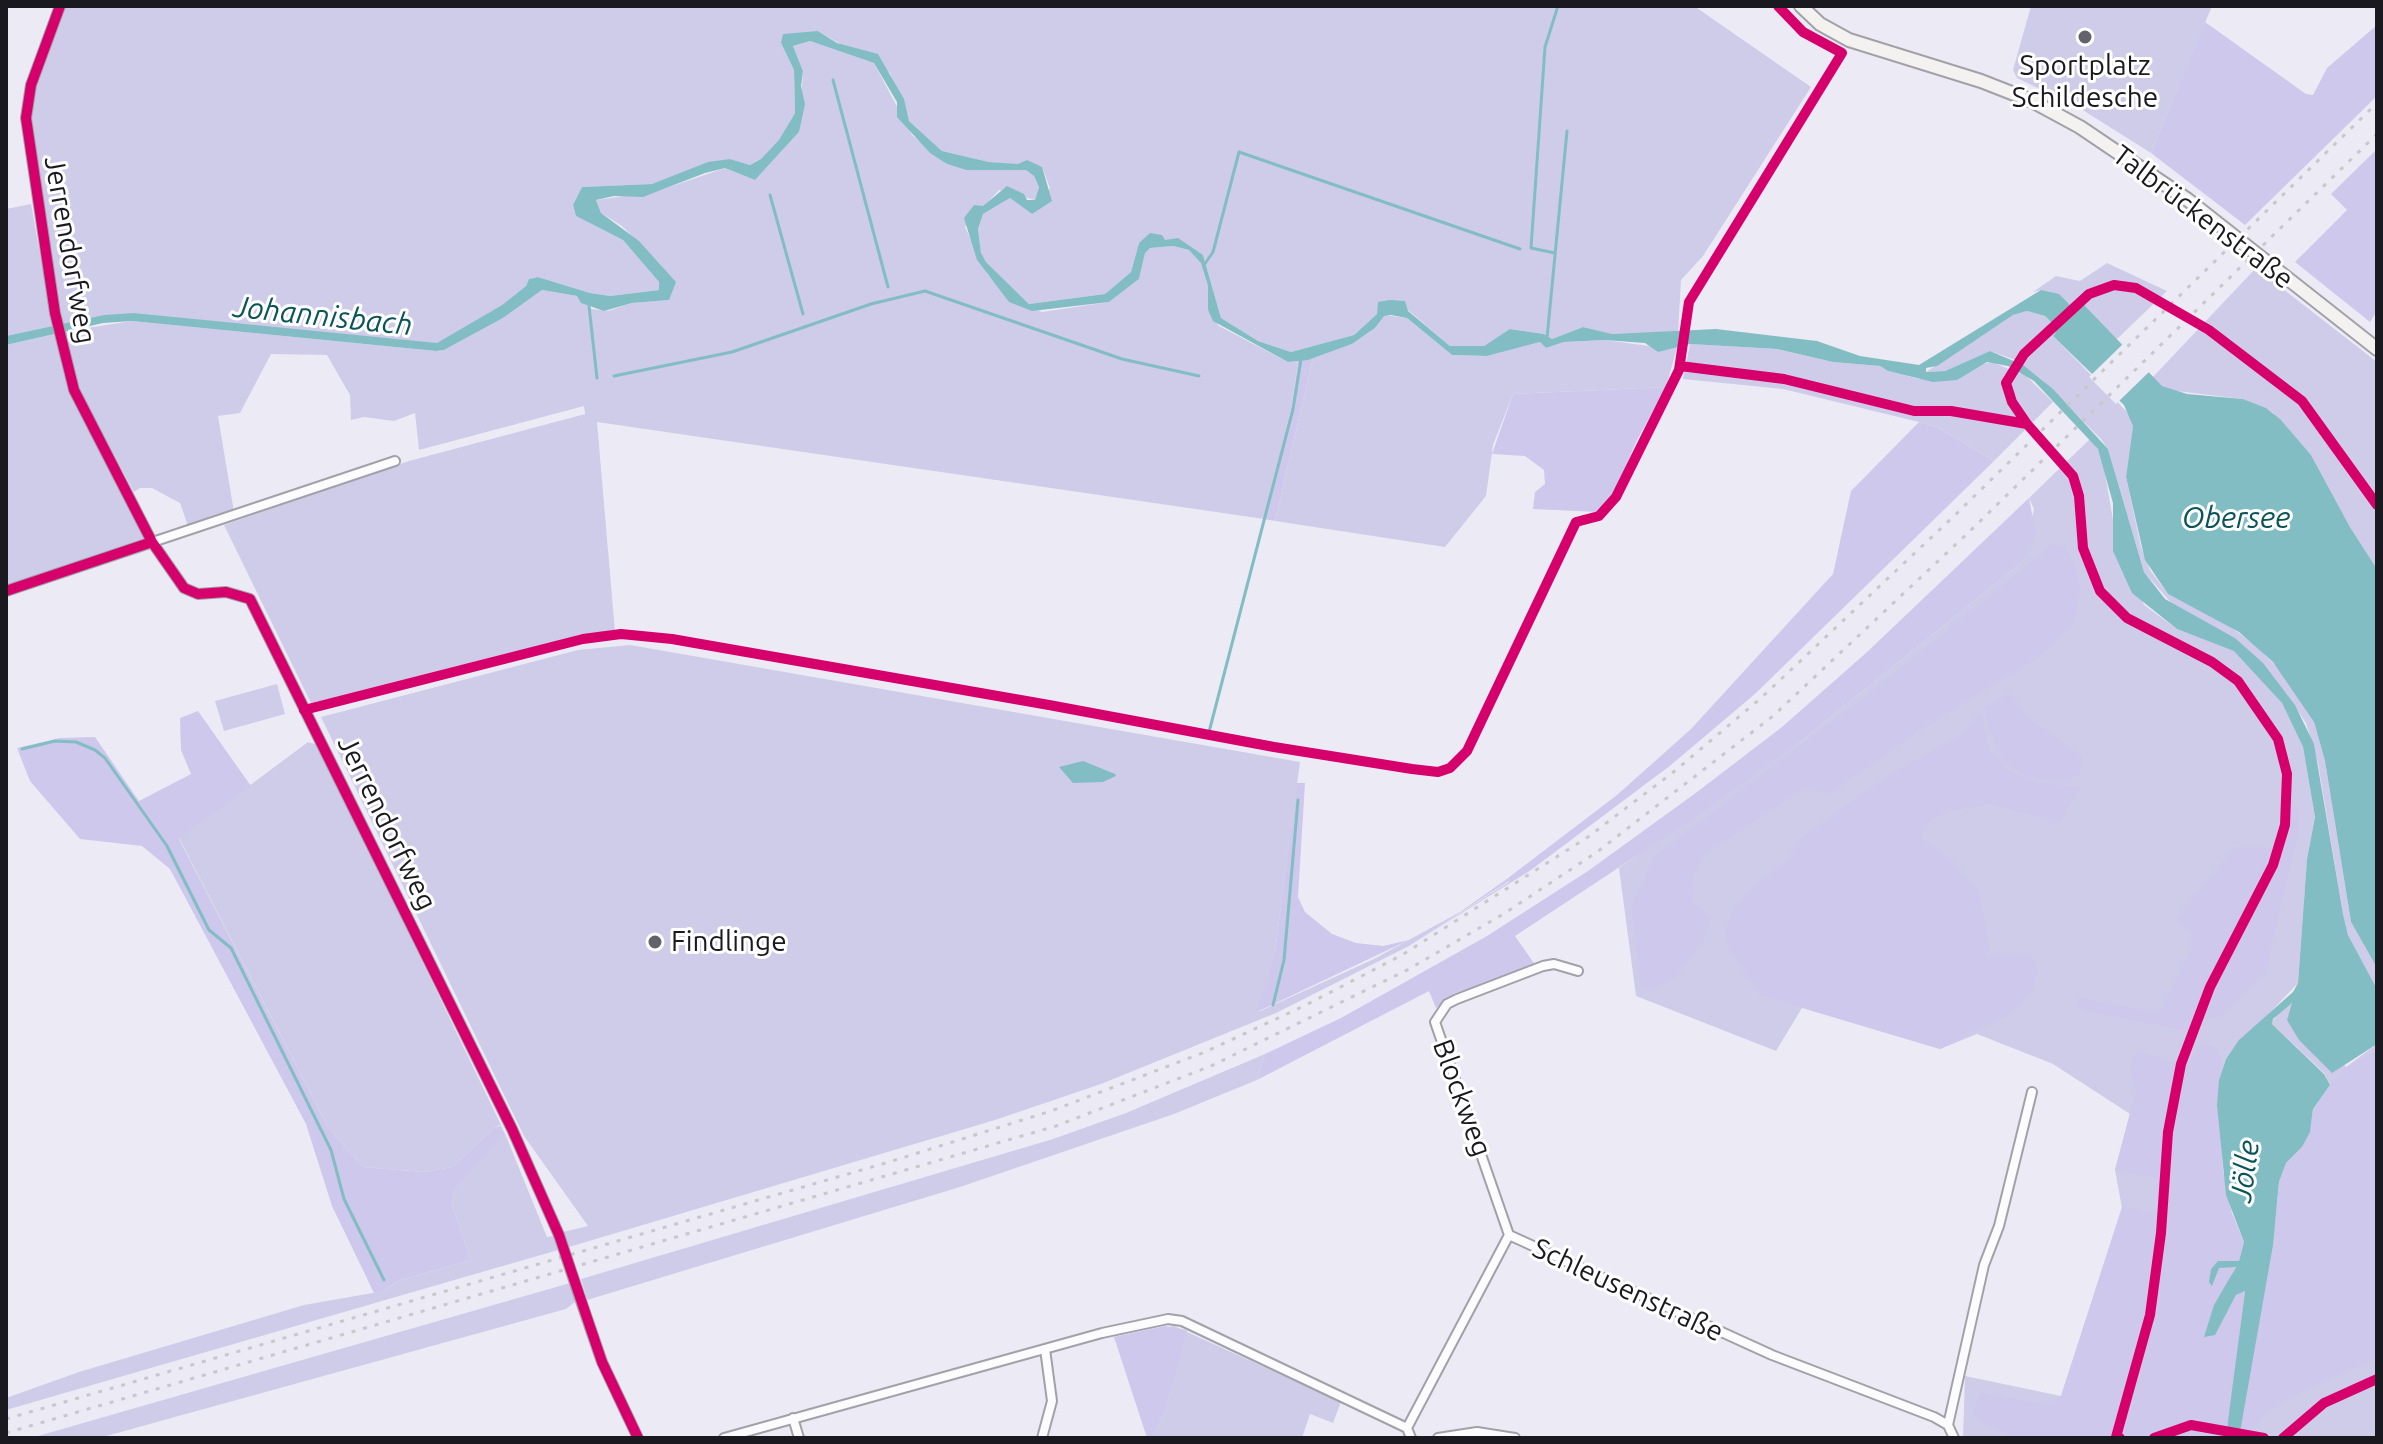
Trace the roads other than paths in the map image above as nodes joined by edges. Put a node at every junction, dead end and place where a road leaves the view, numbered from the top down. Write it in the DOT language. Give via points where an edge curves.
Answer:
graph roads {
  1 [pos="60,6"];
  2 [pos="1801,6"];
  3 [pos="2377,349"];
  4 [pos="395,461"];
  5 [pos="152,542"];
  6 [pos="6,591"];
  7 [pos="1578,971"];
  8 [pos="2032,1092"];
  9 [pos="1509,1235"];
  10 [pos="1045,1349"];
  11 [pos="793,1418"];
  12 [pos="1948,1425"];
  13 [pos="1407,1428"];
  14 [pos="638,1438"];
  15 [pos="724,1438"];
  16 [pos="799,1438"];
  17 [pos="1042,1438"];
  18 [pos="1411,1438"];
  19 [pos="1438,1438"];
  20 [pos="1515,1438"];
  21 [pos="1954,1438"];
  1 -- 5 [label="street, Jerrendorfweg" via="31,85 26,118 55,313 74,390"];
  2 -- 3 [label="main road, Talbrückenstraße" via="1849,40 2003,89 2080,127 2179,193"];
  4 -- 5 [label="street"];
  5 -- 6 [label="street"];
  5 -- 14 [label="street, Jerrendorfweg, bridge" via="184,588 250,599 512,1129 559,1235 602,1362"];
  7 -- 9 [label="street, Blockweg" via="1543,966 1447,1004 1435,1022"];
  8 -- 12 [label="street" via="1999,1226 1984,1265"];
  9 -- 12 [label="street, Schleusenstraße" via="1743,1342"];
  9 -- 13 [label="street, Schleusenstraße"];
  10 -- 11 [label="street"];
  10 -- 13 [label="street" via="1153,1320 1182,1321"];
  10 -- 17 [label="street" via="1052,1401"];
  11 -- 15 [label="street"];
  11 -- 16 [label="street"];
  12 -- 21 [label="street"];
  13 -- 18 [label="street"];
  19 -- 20 [label="street" via="1477,1432"];
}
